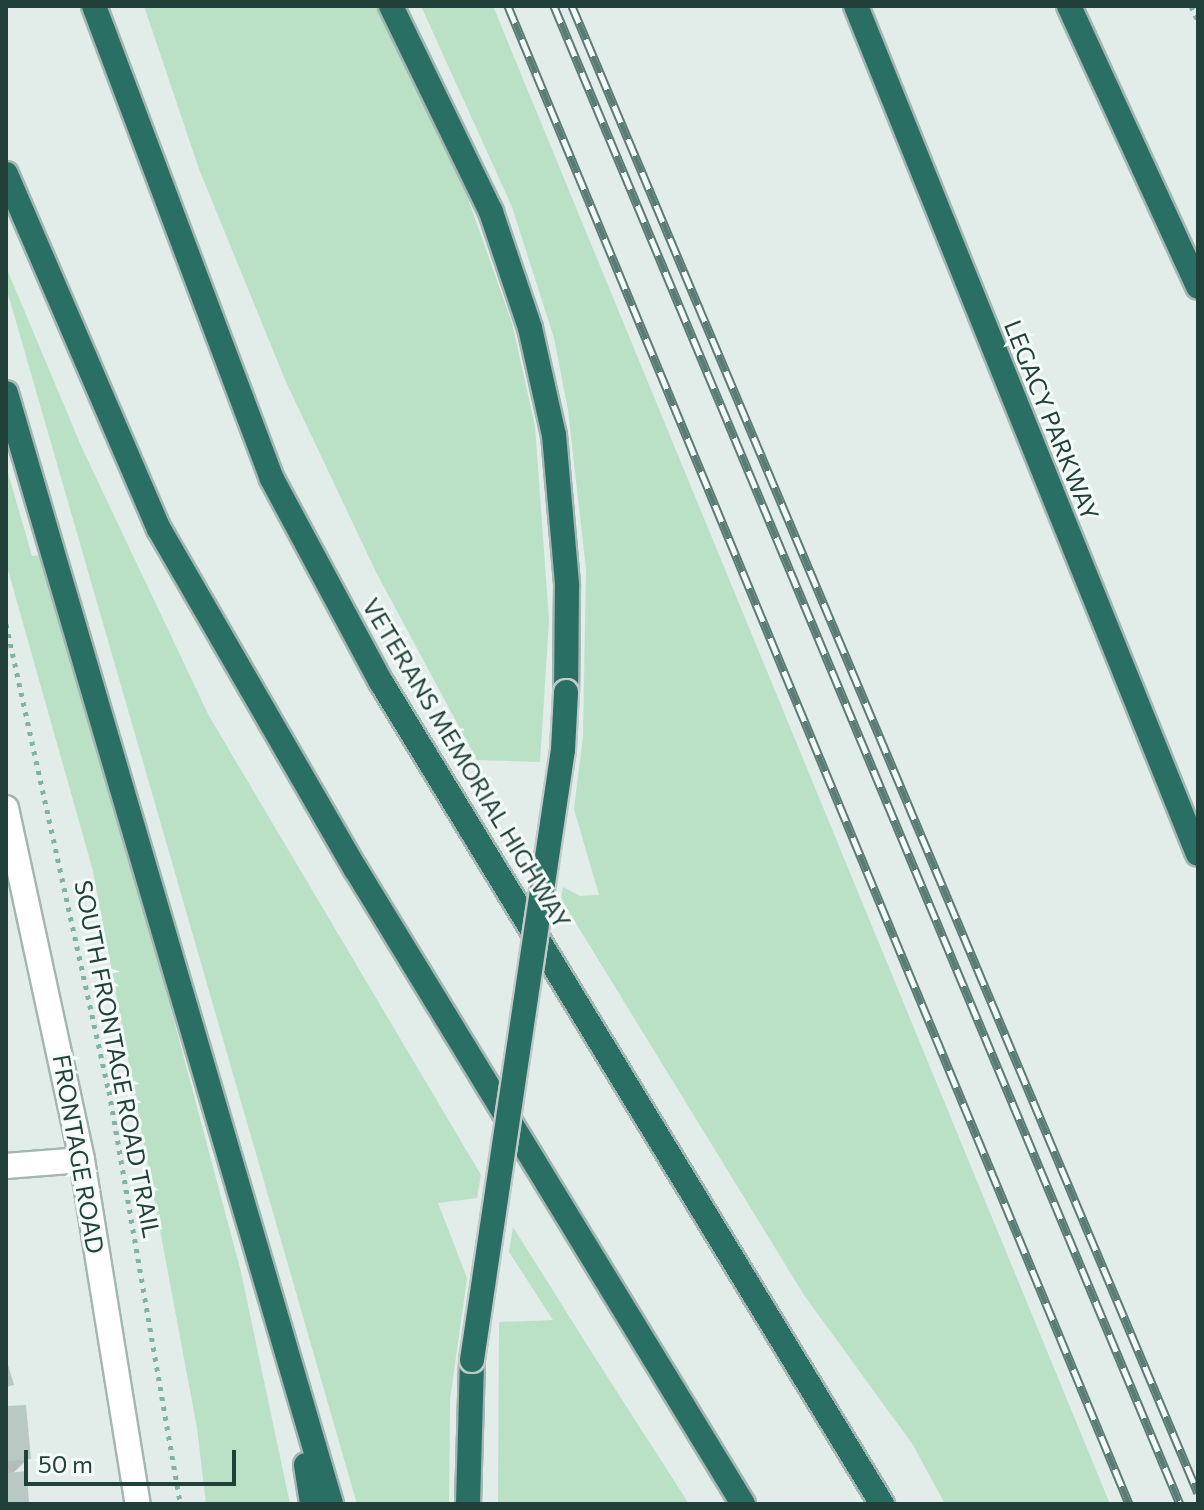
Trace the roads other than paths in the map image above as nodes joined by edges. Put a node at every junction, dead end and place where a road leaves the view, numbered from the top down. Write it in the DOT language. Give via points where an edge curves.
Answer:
graph roads {
  1 [pos="94,6"];
  2 [pos="391,6"];
  3 [pos="856,6"];
  4 [pos="1069,6"];
  5 [pos="6,174"];
  6 [pos="1198,287"];
  7 [pos="6,393"];
  8 [pos="6,808"];
  9 [pos="1198,854"];
  10 [pos="82,1160"];
  11 [pos="6,1166"];
  12 [pos="290,1364"];
  13 [pos="138,1504"];
  14 [pos="312,1504"];
  15 [pos="331,1504"];
  16 [pos="468,1504"];
  17 [pos="743,1504"];
  18 [pos="882,1504"];
  1 -- 18 [label="highway, VETERANS MEMORIAL HIGHWAY" via="272,479 381,682"];
  2 -- 16 [label="highway, bridge" via="491,212 530,328 554,435 567,585 558,780 472,1360"];
  3 -- 9 [label="highway, LEGACY PARKWAY"];
  4 -- 6 [label="highway"];
  5 -- 17 [label="highway" via="159,529 355,868"];
  7 -- 12 [label="highway"];
  8 -- 10 [label="street, FRONTAGE ROAD"];
  10 -- 11 [label="street"];
  10 -- 13 [label="street, FRONTAGE ROAD"];
  12 -- 14 [label="highway"];
  12 -- 15 [label="highway"];
}
